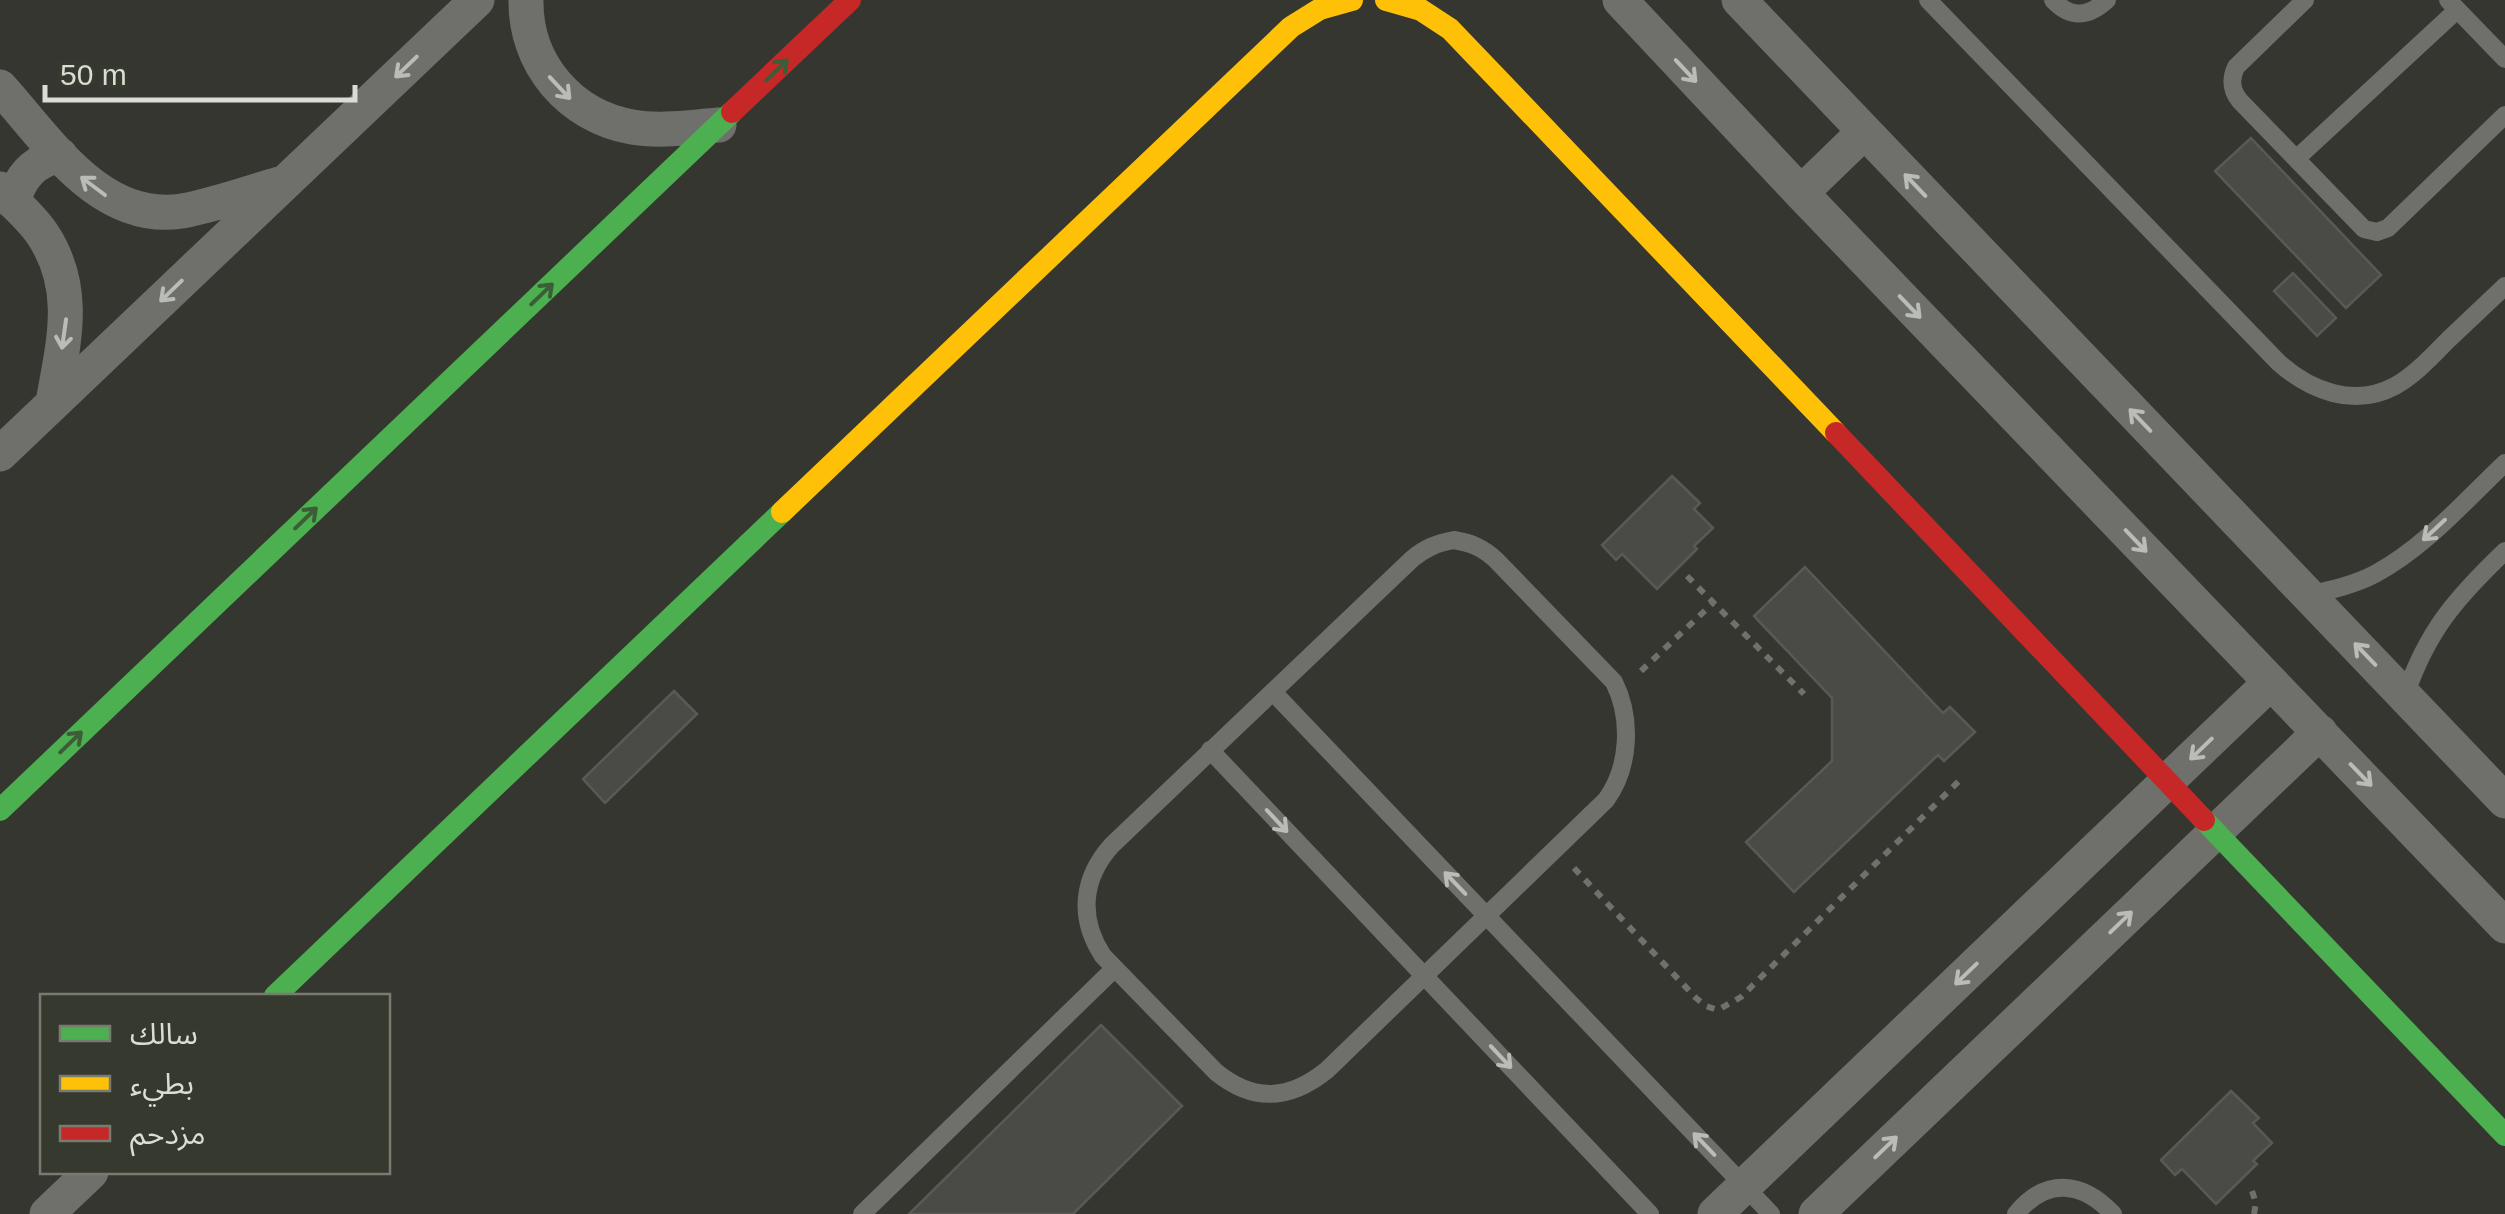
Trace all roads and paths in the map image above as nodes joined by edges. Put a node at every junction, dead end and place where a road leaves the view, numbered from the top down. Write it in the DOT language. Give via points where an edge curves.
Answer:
graph roads {
  1 [pos="476,0"];
  2 [pos="526,0"];
  3 [pos="850,0"];
  4 [pos="1352,0"];
  5 [pos="1386,0"];
  6 [pos="1620,0"];
  7 [pos="1739,0"];
  8 [pos="1928,0"];
  9 [pos="2053,0"];
  10 [pos="2107,0"];
  11 [pos="2305,0"];
  12 [pos="2453,5"];
  13 [pos="2505,60"];
  14 [pos="0,87"];
  15 [pos="2505,115"];
  16 [pos="719,126"];
  17 [pos="1864,132"];
  18 [pos="60,155"];
  19 [pos="2296,159"];
  20 [pos="285,182"];
  21 [pos="1801,193"];
  22 [pos="6,195"];
  23 [pos="2505,286"];
  24 [pos="53,403"];
  25 [pos="0,454"];
  26 [pos="2505,463"];
  27 [pos="2505,551"];
  28 [pos="1687,576"];
  29 [pos="2308,595"];
  30 [pos="1713,603"];
  31 [pos="2271,682"];
  32 [pos="1273,692"];
  33 [pos="1619,692"];
  34 [pos="1804,694"];
  35 [pos="2405,696"];
  36 [pos="2320,732"];
  37 [pos="1210,750"];
  38 [pos="1958,780"];
  39 [pos="2168,781"];
  40 [pos="2505,801"];
  41 [pos="0,810"];
  42 [pos="2216,831"];
  43 [pos="1556,849"];
  44 [pos="1486,916"];
  45 [pos="2505,926"];
  46 [pos="1114,968"];
  47 [pos="1424,976"];
  48 [pos="277,994"];
  49 [pos="2505,1134"];
  50 [pos="89,1174"];
  51 [pos="1744,1186"];
  52 [pos="2252,1192"];
  53 [pos="46,1214"];
  54 [pos="862,1214"];
  55 [pos="1650,1214"];
  56 [pos="1714,1214"];
  57 [pos="1771,1214"];
  58 [pos="1816,1214"];
  59 [pos="2016,1214"];
  60 [pos="2113,1214"];
  61 [pos="2254,1214"];
  1 -- 20 [label="street, one-way"];
  2 -- 16 [label="street, one-way" via="540,63 580,108 636,128"];
  16 -- 3 [label="street, one-way"];
  4 -- 48 [label="street" via="1291,27"];
  5 -- 39 [label="street" via="1421,10 1450,29"];
  6 -- 21 [label="street, one-way"];
  7 -- 17 [label="street"];
  8 -- 23 [label="lane" via="2280,363 2312,386 2352,396 2394,387"];
  9 -- 10 [label="lane" via="2076,14"];
  11 -- 19 [label="lane" via="2241,61 2231,80 2235,95"];
  12 -- 13 [label="lane"];
  12 -- 19 [label="lane"];
  14 -- 18 [label="street"];
  15 -- 19 [label="lane" via="2382,231 2364,229"];
  41 -- 16 [label="street, one-way"];
  17 -- 21 [label="street"];
  29 -- 17 [label="street, one-way"];
  20 -- 18 [label="street, one-way" via="183,210 140,210 97,191"];
  18 -- 22 [label="street" via="34,165"];
  20 -- 24 [label="street, one-way"];
  21 -- 31 [label="street, one-way"];
  22 -- 24 [label="street, one-way" via="44,236 63,280 66,328"];
  24 -- 25 [label="street"];
  26 -- 29 [label="lane, one-way" via="2400,559 2372,576"];
  27 -- 35 [label="lane" via="2448,609"];
  28 -- 30 [label="path"];
  35 -- 29 [label="street, one-way"];
  30 -- 33 [label="path"];
  30 -- 34 [label="path"];
  31 -- 36 [label="street"];
  31 -- 39 [label="street, one-way"];
  32 -- 33 [label="lane" via="1412,559 1454,540 1496,560"];
  32 -- 37 [label="lane"];
  44 -- 32 [label="lane, one-way"];
  33 -- 43 [label="lane" via="1625,717 1622,772 1606,800"];
  35 -- 40 [label="street"];
  36 -- 42 [label="street"];
  36 -- 45 [label="street, one-way"];
  37 -- 46 [label="lane" via="1092,873 1087,924"];
  37 -- 47 [label="lane, one-way"];
  38 -- 43 [label="path" via="1741,997 1718,1010 1696,998"];
  39 -- 42 [label="street"];
  39 -- 51 [label="street, one-way"];
  42 -- 49 [label="street"];
  58 -- 42 [label="street, one-way"];
  43 -- 44 [label="lane"];
  44 -- 47 [label="lane"];
  51 -- 44 [label="lane, one-way"];
  46 -- 47 [label="lane" via="1230,1084 1264,1094 1314,1081"];
  46 -- 54 [label="lane"];
  47 -- 55 [label="lane, one-way"];
  50 -- 53 [label="street"];
  51 -- 56 [label="street"];
  51 -- 57 [label="lane"];
  52 -- 61 [label="path"];
  59 -- 60 [label="lane" via="2038,1194 2069,1188 2099,1199"];
}
